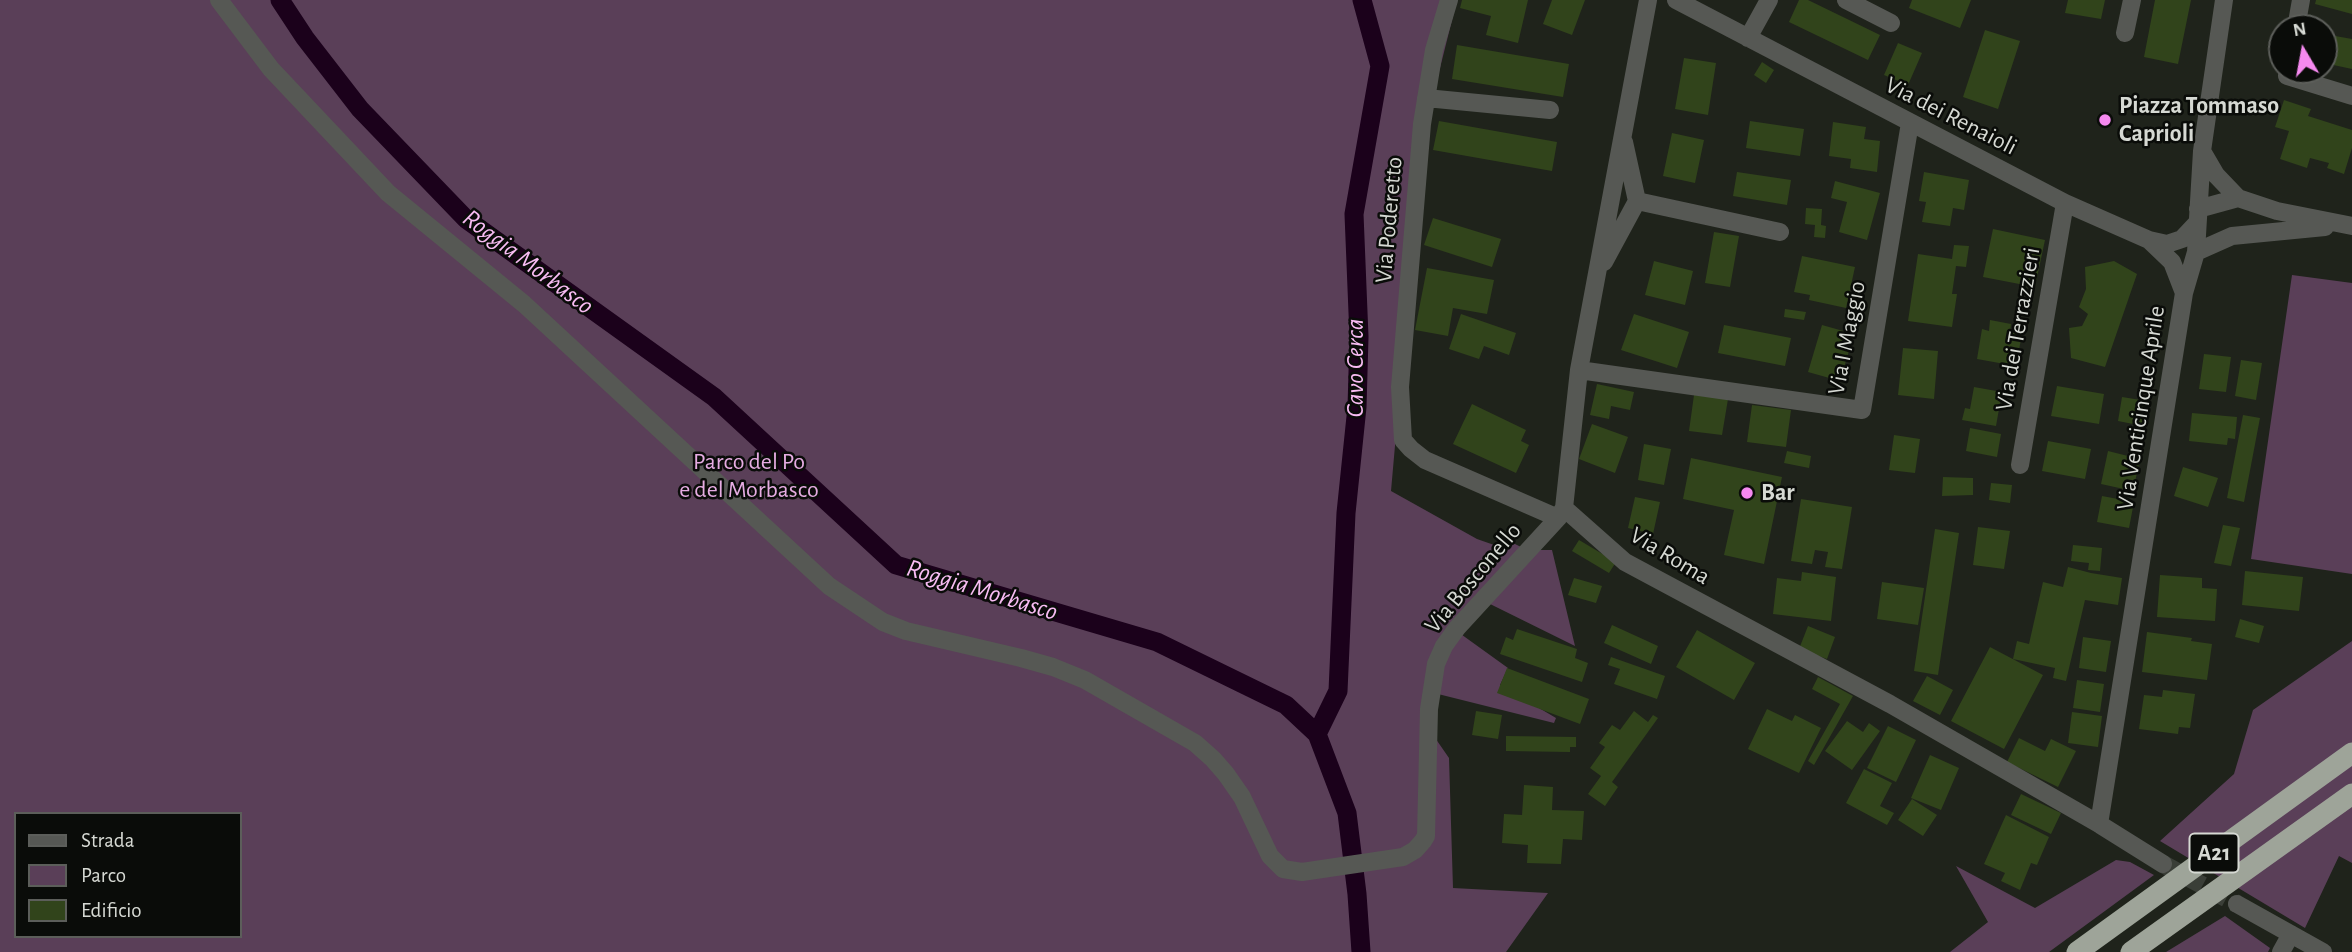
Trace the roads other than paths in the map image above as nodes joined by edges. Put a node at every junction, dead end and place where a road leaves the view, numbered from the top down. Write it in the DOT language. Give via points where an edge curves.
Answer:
graph roads {
  1 [pos="219,0"];
  2 [pos="1449,0"];
  3 [pos="1648,0"];
  4 [pos="1676,0"];
  5 [pos="1769,0"];
  6 [pos="1846,0"];
  7 [pos="2132,0"];
  8 [pos="2224,0"];
  9 [pos="1891,23"];
  10 [pos="2125,33"];
  11 [pos="1748,38"];
  12 [pos="2313,84"];
  13 [pos="2352,96"];
  14 [pos="1426,98"];
  15 [pos="1550,110"];
  16 [pos="1910,123"];
  17 [pos="1622,132"];
  18 [pos="2202,151"];
  19 [pos="2238,198"];
  20 [pos="1637,201"];
  21 [pos="2066,202"];
  22 [pos="2198,216"];
  23 [pos="2346,225"];
  24 [pos="1780,232"];
  25 [pos="2232,236"];
  26 [pos="2149,240"];
  27 [pos="2196,252"];
  28 [pos="1596,277"];
  29 [pos="2184,293"];
  30 [pos="1579,370"];
  31 [pos="2020,465"];
  32 [pos="1561,513"];
  33 [pos="2352,753"];
  34 [pos="2352,794"];
  35 [pos="2099,824"];
  36 [pos="2163,864"];
  37 [pos="2237,904"];
  38 [pos="2291,934"];
  39 [pos="2077,952"];
  40 [pos="2131,952"];
  41 [pos="2281,952"];
  42 [pos="2323,952"];
  1 -- 32 [label="street, Via Bosconello" via="271,69 388,193 524,304 829,586 883,622 906,631 1053,667 1085,680 1195,743 1242,797 1270,856 1283,869 1302,872 1403,857 1415,850 1426,835 1429,709 1436,664 1457,628"];
  2 -- 14 [label="street, Via Poderetto"];
  3 -- 17 [label="street"];
  4 -- 11 [label="street, Via dei Renaioli"];
  5 -- 11 [label="street"];
  6 -- 9 [label="street"];
  7 -- 10 [label="street"];
  8 -- 18 [label="street, Via Venticinque Aprile"];
  11 -- 16 [label="street, Via dei Renaioli"];
  12 -- 13 [label="street"];
  14 -- 15 [label="street"];
  14 -- 32 [label="street, Via Poderetto" via="1399,387 1403,440 1425,460"];
  16 -- 21 [label="street, Via dei Renaioli"];
  16 -- 30 [label="street, Via I Maggio" via="1862,410"];
  17 -- 20 [label="street"];
  17 -- 28 [label="street"];
  18 -- 19 [label="street"];
  18 -- 22 [label="street, Via Venticinque Aprile"];
  19 -- 22 [label="street"];
  19 -- 23 [label="street"];
  20 -- 24 [label="street"];
  20 -- 28 [label="street"];
  21 -- 26 [label="street, Via dei Renaioli"];
  21 -- 31 [label="street, Via dei Terrazzieri"];
  22 -- 25 [label="street" via="2208,226"];
  22 -- 26 [label="street" via="2182,239 2167,244"];
  22 -- 27 [label="street, Via Venticinque Aprile"];
  23 -- 25 [label="street"];
  25 -- 27 [label="street"];
  26 -- 29 [label="street, Via dei Renaioli" via="2172,262"];
  27 -- 29 [label="street, Via Venticinque Aprile"];
  28 -- 30 [label="street"];
  29 -- 35 [label="street, Via Venticinque Aprile"];
  30 -- 32 [label="street"];
  32 -- 35 [label="street, Via Roma" via="1625,562 1890,704"];
  33 -- 39 [label="highway, A21"];
  34 -- 40 [label="highway, A21"];
  35 -- 36 [label="street, Via Roma"];
  37 -- 38 [label="street"];
  38 -- 41 [label="street"];
  38 -- 42 [label="street"];
}
